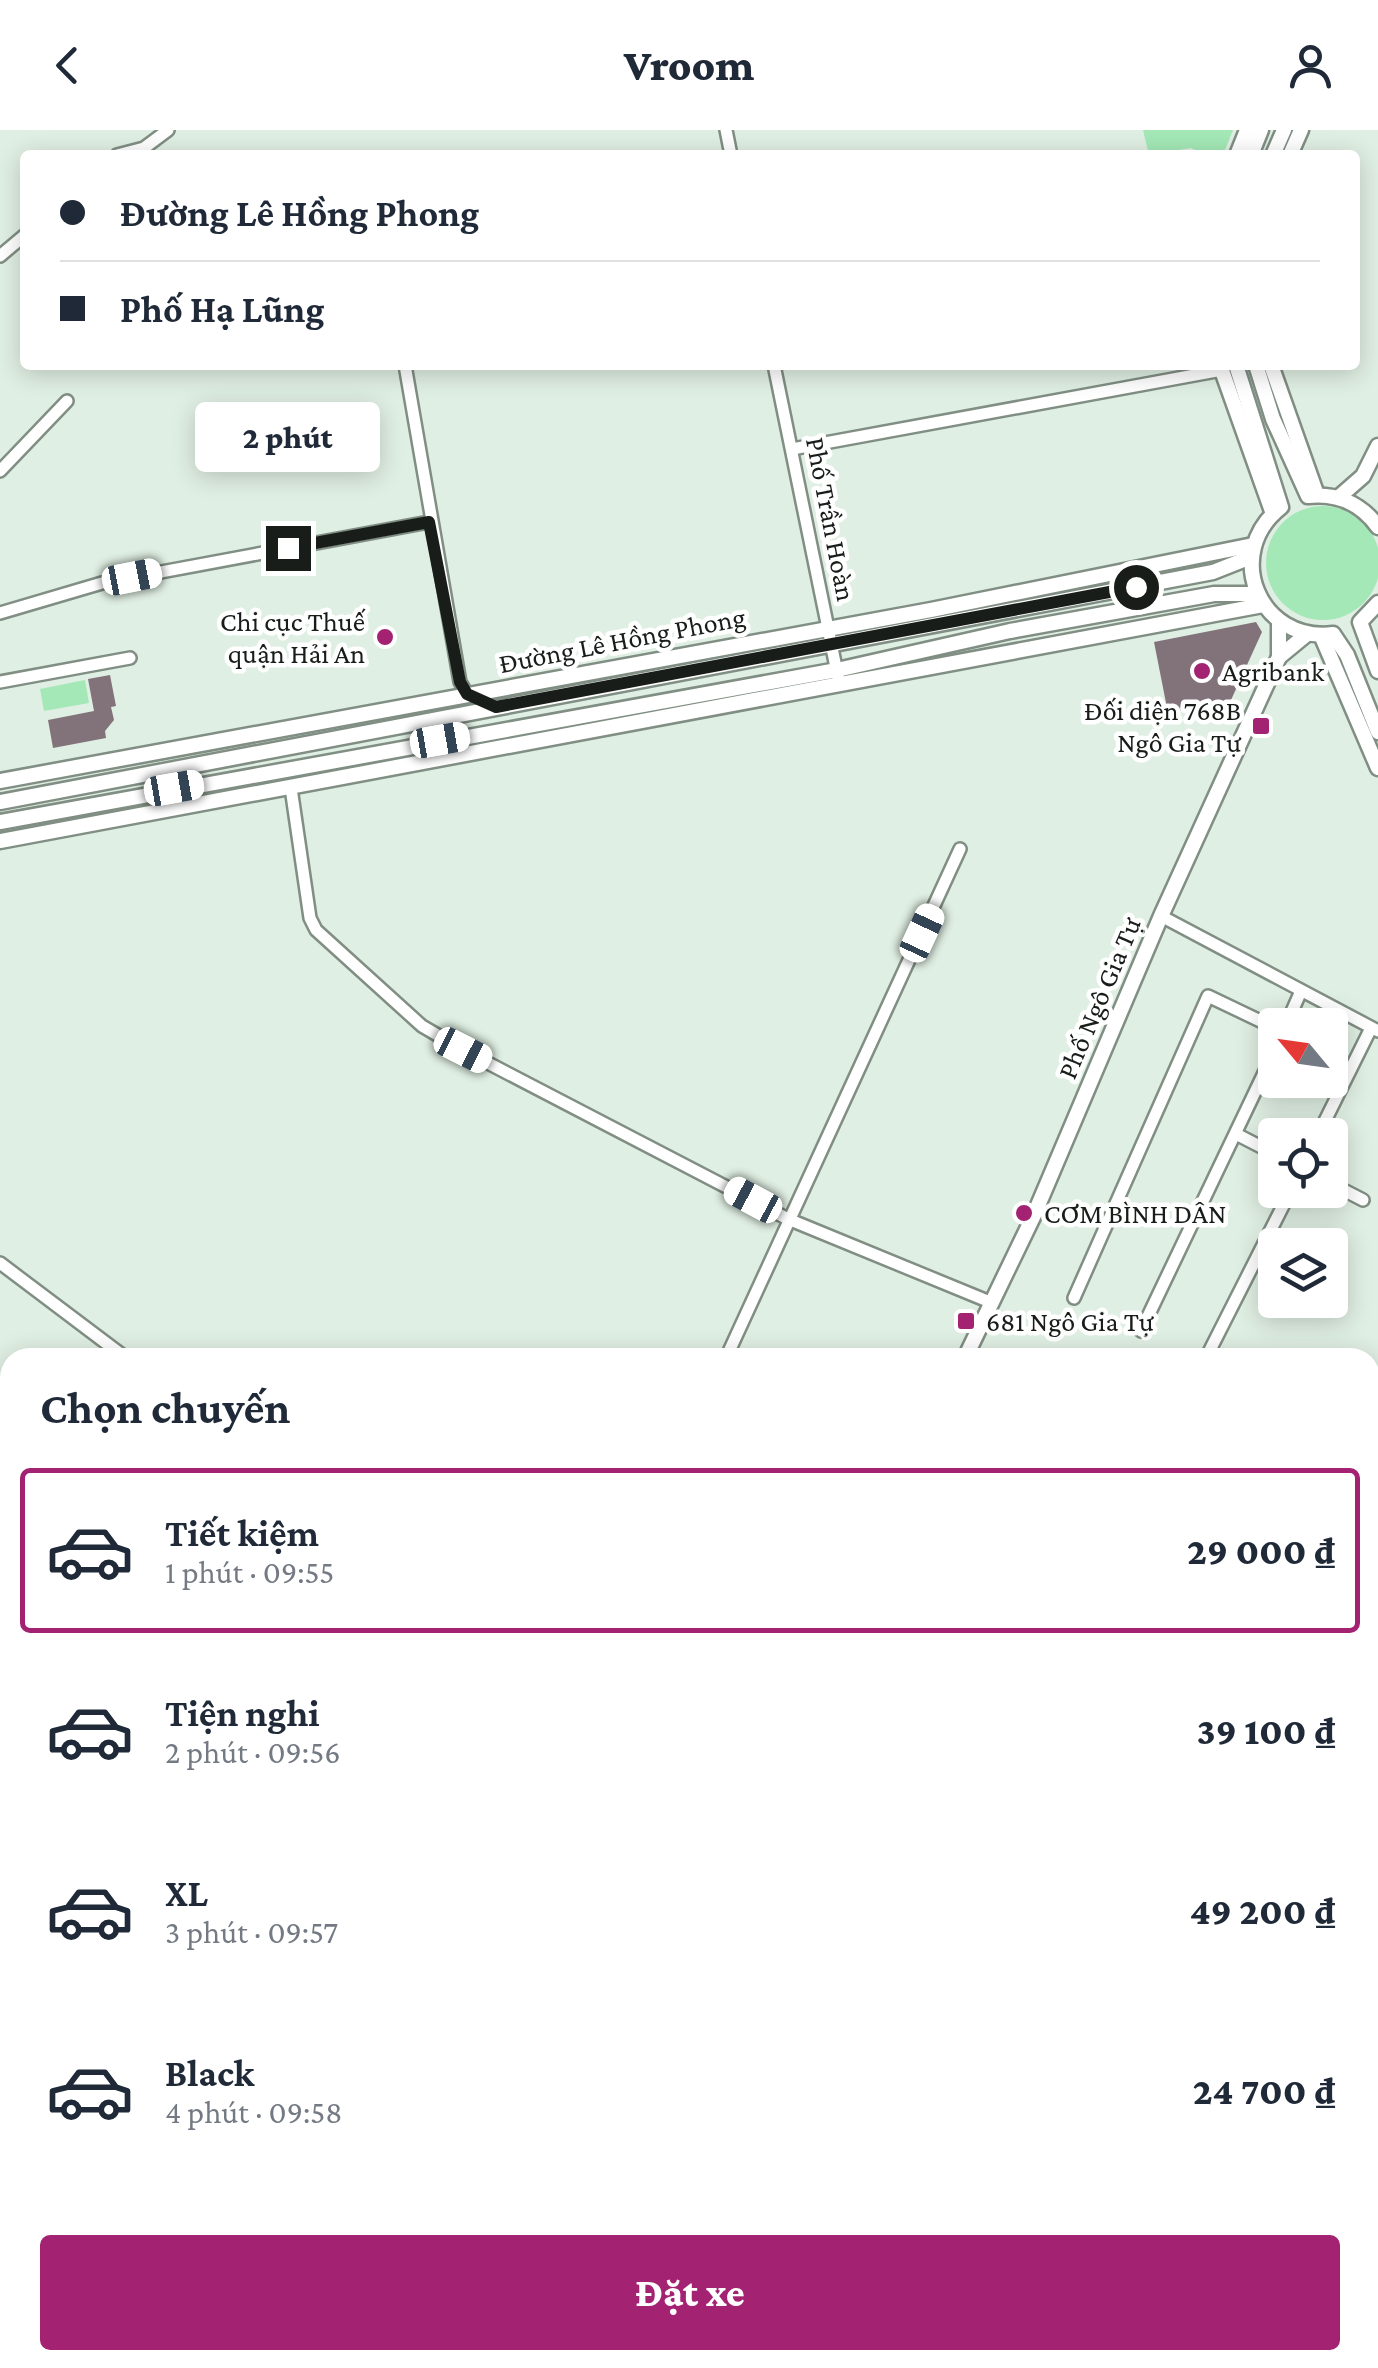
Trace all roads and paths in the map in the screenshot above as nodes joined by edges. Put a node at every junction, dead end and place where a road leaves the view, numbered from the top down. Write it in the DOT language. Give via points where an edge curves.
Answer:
graph roads {
  1 [pos="168,130"];
  2 [pos="136,150"];
  3 [pos="20,240"];
  4 [pos="0,256"];
  5 [pos="406,370"];
  6 [pos="775,370"];
  7 [pos="1210,370"];
  8 [pos="1227,370"];
  9 [pos="1258,370"];
  10 [pos="1273,370"];
  11 [pos="67,401"];
  12 [pos="1378,446"];
  13 [pos="792,450"];
  14 [pos="0,471"];
  15 [pos="1363,476"];
  16 [pos="1312,496"];
  17 [pos="1340,498"];
  18 [pos="1374,520"];
  19 [pos="429,522"];
  20 [pos="1252,551"];
  21 [pos="1260,600"];
  22 [pos="1378,603"];
  23 [pos="0,613"];
  24 [pos="1363,620"];
  25 [pos="1279,622"];
  26 [pos="827,628"];
  27 [pos="1320,634"];
  28 [pos="1378,645"];
  29 [pos="831,646"];
  30 [pos="1279,657"];
  31 [pos="130,658"];
  32 [pos="1378,671"];
  33 [pos="838,676"];
  34 [pos="0,682"];
  35 [pos="467,694"];
  36 [pos="496,707"];
  37 [pos="1378,732"];
  38 [pos="159,753"];
  39 [pos="1378,768"];
  40 [pos="162,772"];
  41 [pos="0,782"];
  42 [pos="291,788"];
  43 [pos="164,790"];
  44 [pos="0,802"];
  45 [pos="165,808"];
  46 [pos="0,822"];
  47 [pos="0,840"];
  48 [pos="960,849"];
  49 [pos="1161,916"];
  50 [pos="1301,990"];
  51 [pos="1293,1008"];
  52 [pos="1258,1020"];
  53 [pos="1374,1029"];
  54 [pos="1258,1087"];
  55 [pos="1327,1118"];
  56 [pos="1236,1134"];
  57 [pos="1258,1145"];
  58 [pos="1348,1192"];
  59 [pos="1363,1200"];
  60 [pos="1282,1208"];
  61 [pos="788,1218"];
  62 [pos="0,1263"];
  63 [pos="1074,1298"];
  64 [pos="990,1302"];
  65 [pos="1141,1331"];
  66 [pos="113,1348"];
  67 [pos="730,1348"];
  68 [pos="969,1348"];
  69 [pos="1211,1348"];
  1 -- 2 [label="street"];
  3 -- 4 [label="street"];
  5 -- 19 [label="street"];
  6 -- 13 [label="street, Phố Trần Hoàn"];
  7 -- 13 [label="street"];
  8 -- 20 [label="main road" via="1277,510"];
  9 -- 16 [label="main road" via="1273,419"];
  10 -- 16 [label="main road"];
  11 -- 14 [label="street"];
  12 -- 15 [label="main road"];
  13 -- 26 [label="street, Phố Trần Hoàn"];
  15 -- 17 [label="main road"];
  15 -- 18 [label="main road"];
  16 -- 17 [label="main road"];
  17 -- 18 [label="main road"];
  19 -- 23 [label="street" via="102,583"];
  19 -- 35 [label="street"];
  20 -- 21 [label="main road"];
  20 -- 26 [label="main road, Đường Lê Hồng Phong"];
  20 -- 29 [label="main road, Đường Lê Hồng Phong" via="1213,572"];
  21 -- 25 [label="main road"];
  21 -- 33 [label="main road" via="1196,597 1010,631"];
  22 -- 24 [label="main road"];
  24 -- 28 [label="main road"];
  24 -- 32 [label="main road"];
  25 -- 27 [label="main road"];
  25 -- 30 [label="main road"];
  26 -- 29 [label="street, Phố Trần Hoàn"];
  26 -- 35 [label="main road, Đường Lê Hồng Phong"];
  27 -- 30 [label="main road"];
  27 -- 37 [label="main road" via="1347,655"];
  27 -- 39 [label="main road"];
  29 -- 33 [label="street, Phố Trần Hoàn"];
  29 -- 36 [label="main road, Đường Lê Hồng Phong"];
  30 -- 49 [label="main road, Phố Ngô Gia Tự"];
  31 -- 34 [label="street"];
  33 -- 42 [label="main road" via="637,725"];
  33 -- 43 [label="main road"];
  35 -- 36 [label="street"];
  35 -- 38 [label="main road, Đường Lê Hồng Phong"];
  36 -- 40 [label="main road, Đường Lê Hồng Phong"];
  38 -- 40 [label="main road"];
  38 -- 41 [label="main road, Đường Lê Hồng Phong"];
  40 -- 43 [label="main road"];
  40 -- 44 [label="main road, Đường Lê Hồng Phong"];
  42 -- 45 [label="main road"];
  42 -- 61 [label="street" via="316,930 422,1026"];
  43 -- 45 [label="main road"];
  43 -- 46 [label="main road"];
  45 -- 47 [label="main road"];
  48 -- 61 [label="street"];
  49 -- 50 [label="street"];
  49 -- 64 [label="main road, Phố Ngô Gia Tự"];
  50 -- 51 [label="street"];
  50 -- 53 [label="street"];
  52 -- 63 [label="street" via="1208,996"];
  53 -- 55 [label="street"];
  54 -- 56 [label="street"];
  56 -- 57 [label="street"];
  56 -- 65 [label="street"];
  58 -- 59 [label="street"];
  60 -- 69 [label="street"];
  61 -- 64 [label="street"];
  61 -- 67 [label="street"];
  62 -- 66 [label="street"];
  64 -- 68 [label="main road, Phố Ngô Gia Tự"];
}
